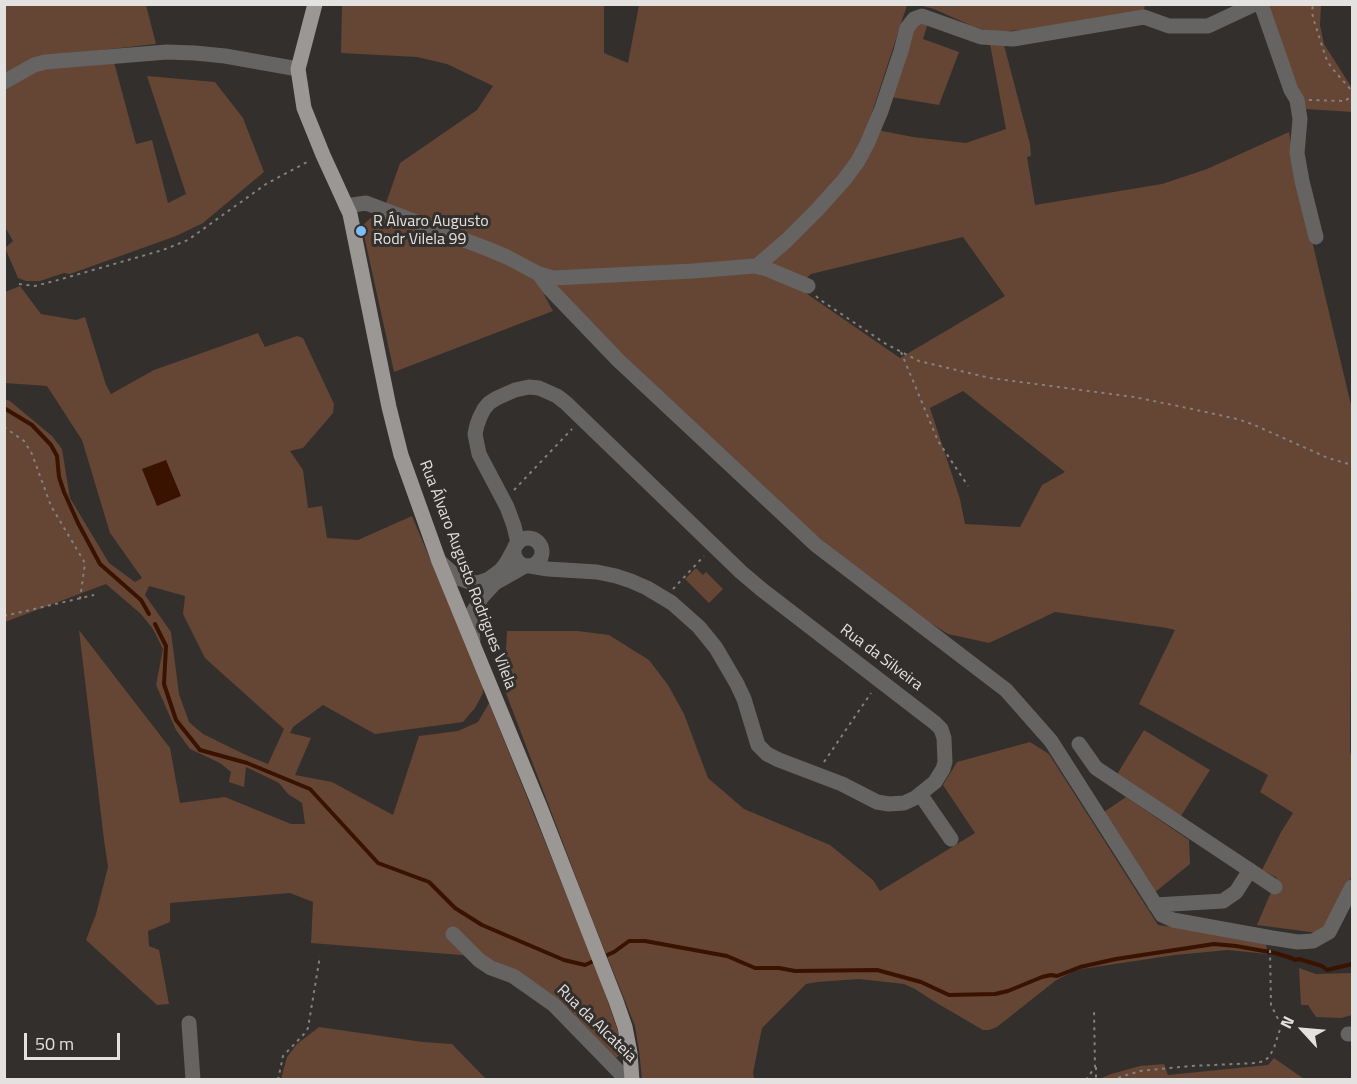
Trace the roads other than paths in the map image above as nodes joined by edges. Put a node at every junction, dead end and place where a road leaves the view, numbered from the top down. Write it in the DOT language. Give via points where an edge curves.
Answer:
graph roads {
  1 [pos="315,4"];
  2 [pos="1255,4"];
  3 [pos="1261,4"];
  4 [pos="298,69"];
  5 [pos="4,82"];
  6 [pos="346,206"];
  7 [pos="1316,237"];
  8 [pos="757,266"];
  9 [pos="539,274"];
  10 [pos="808,286"];
  11 [pos="505,503"];
  12 [pos="538,543"];
  13 [pos="517,545"];
  14 [pos="438,560"];
  15 [pos="528,566"];
  16 [pos="583,571"];
  17 [pos="469,582"];
  18 [pos="482,597"];
  19 [pos="456,602"];
  20 [pos="473,645"];
  21 [pos="1080,744"];
  22 [pos="921,794"];
  23 [pos="951,839"];
  24 [pos="1250,870"];
  25 [pos="1275,887"];
  26 [pos="1353,887"];
  27 [pos="1155,905"];
  28 [pos="453,934"];
  29 [pos="189,1023"];
  30 [pos="193,1080"];
  31 [pos="627,1080"];
  32 [pos="632,1080"];
  1 -- 4 [label="main road, Rua Álvaro Augusto Rodrigues Vilela"];
  2 -- 8 [label="street" via="1208,26 1169,26 1144,17 1013,39 981,37 922,16 914,19 907,28 881,111 858,161 817,210"];
  3 -- 7 [label="street" via="1298,100 1297,153"];
  4 -- 5 [label="street" via="225,56 167,52 45,62"];
  4 -- 6 [label="main road, Rua Álvaro Augusto Rodrigues Vilela" via="310,126"];
  6 -- 9 [label="street" via="366,203 488,249"];
  6 -- 14 [label="main road, Rua Álvaro Augusto Rodrigues Vilela" via="401,455"];
  8 -- 9 [label="street" via="599,277 553,278"];
  8 -- 10 [label="street"];
  9 -- 27 [label="street" via="618,360 816,545 1006,690 1051,741"];
  11 -- 12 [label="street, Rua da Silveira"];
  11 -- 13 [label="street, Rua da Silveira"];
  11 -- 22 [label="street, Rua da Silveira" via="476,446 477,424 484,409 497,398 515,390 539,388 557,396 761,589 935,723 944,738 945,762 935,782"];
  12 -- 13 [label="street" via="526,539"];
  12 -- 15 [label="street" via="542,555"];
  12 -- 16 [label="street, Rua da Silveira" via="551,556"];
  13 -- 15 [label="street, Rua da Silveira" via="515,557"];
  13 -- 17 [label="street" via="501,570 489,579"];
  14 -- 17 [label="street" via="458,578"];
  14 -- 19 [label="main road, Rua Álvaro Augusto Rodrigues Vilela"];
  15 -- 16 [label="street, Rua da Silveira"];
  15 -- 18 [label="street" via="495,583"];
  16 -- 22 [label="street, Rua da Silveira" via="631,581 664,597 699,627 737,684 755,740 762,750 877,802 904,803"];
  17 -- 19 [label="street" via="460,587"];
  18 -- 19 [label="street" via="469,608"];
  18 -- 20 [label="street" via="471,621"];
  19 -- 20 [label="main road, Rua Álvaro Augusto Rodrigues Vilela"];
  20 -- 32 [label="main road, Rua Álvaro Augusto Rodrigues Vilela" via="616,1001 625,1028"];
  21 -- 24 [label="street" via="1096,768"];
  22 -- 23 [label="street"];
  24 -- 25 [label="street"];
  24 -- 27 [label="street" via="1236,892 1223,901"];
  26 -- 27 [label="street" via="1329,932 1313,941 1298,942 1173,920 1162,915"];
  28 -- 31 [label="street, Rua da Alcateia" via="479,960 523,982 554,1005"];
  29 -- 30 [label="street"];
}
